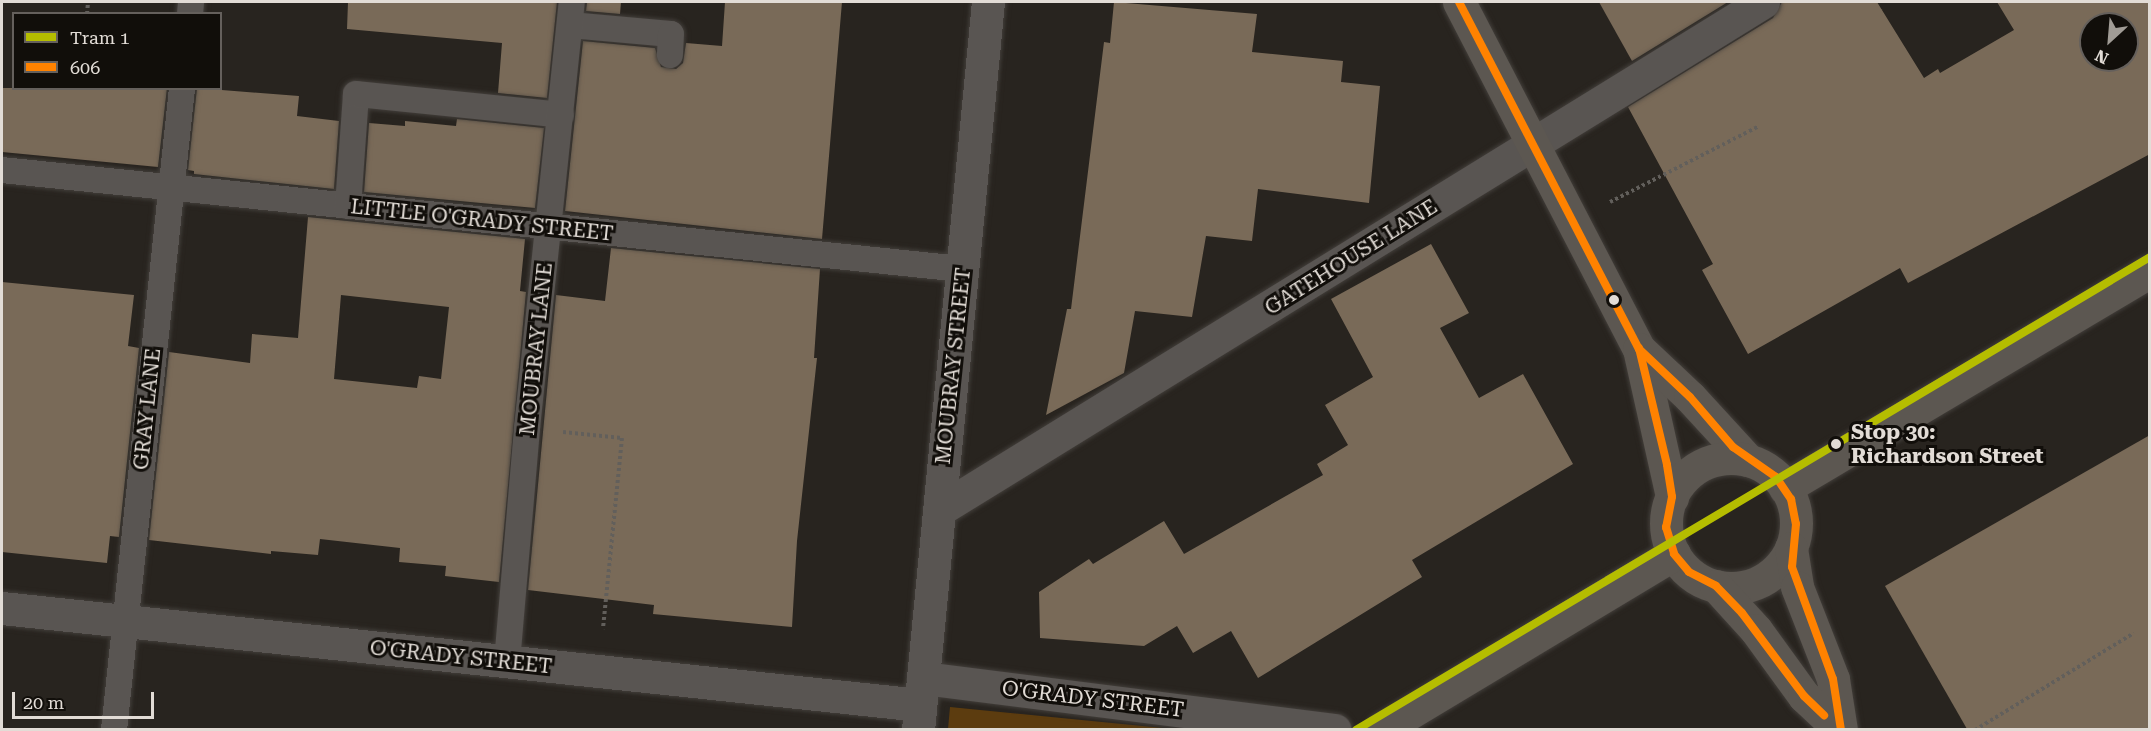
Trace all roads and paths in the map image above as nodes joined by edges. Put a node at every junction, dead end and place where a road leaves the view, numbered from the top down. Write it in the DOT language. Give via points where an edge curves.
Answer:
graph roads {
  1 [pos="988,2"];
  2 [pos="1459,2"];
  3 [pos="1762,2"];
  4 [pos="571,13"];
  5 [pos="669,55"];
  6 [pos="182,90"];
  7 [pos="561,116"];
  8 [pos="1759,126"];
  9 [pos="1535,144"];
  10 [pos="2,170"];
  11 [pos="172,187"];
  12 [pos="348,206"];
  13 [pos="1575,220"];
  14 [pos="549,227"];
  15 [pos="962,269"];
  16 [pos="2150,271"];
  17 [pos="1639,349"];
  18 [pos="527,428"];
  19 [pos="1748,460"];
  20 [pos="1785,488"];
  21 [pos="1672,496"];
  22 [pos="939,510"];
  23 [pos="1791,548"];
  24 [pos="1674,554"];
  25 [pos="1716,586"];
  26 [pos="2,608"];
  27 [pos="123,621"];
  28 [pos="2134,633"];
  29 [pos="507,662"];
  30 [pos="598,672"];
  31 [pos="920,704"];
  32 [pos="114,729"];
  33 [pos="1335,729"];
  34 [pos="1381,729"];
  35 [pos="1841,729"];
  36 [pos="1975,729"];
  1 -- 15 [label="street, MOUBRAY STREET"];
  2 -- 9 [label="street"];
  3 -- 9 [label="street, GATEHOUSE LANE"];
  4 -- 5 [label="lane" via="671,34"];
  4 -- 7 [label="lane, MOUBRAY LANE"];
  6 -- 11 [label="lane, GRAY LANE"];
  7 -- 12 [label="lane" via="356,93"];
  7 -- 14 [label="lane, MOUBRAY LANE"];
  8 -- 13 [label="path"];
  9 -- 13 [label="street"];
  9 -- 22 [label="street, GATEHOUSE LANE"];
  10 -- 11 [label="lane, LITTLE O'GRADY STREET"];
  11 -- 12 [label="lane, LITTLE O'GRADY STREET"];
  11 -- 27 [label="lane, GRAY LANE"];
  12 -- 14 [label="lane, LITTLE O'GRADY STREET"];
  13 -- 17 [label="street"];
  14 -- 15 [label="lane, LITTLE O'GRADY STREET"];
  14 -- 18 [label="lane, MOUBRAY LANE"];
  15 -- 22 [label="street, MOUBRAY STREET"];
  16 -- 20 [label="street"];
  17 -- 19 [label="street"];
  17 -- 21 [label="street"];
  18 -- 29 [label="lane, MOUBRAY LANE"];
  18 -- 30 [label="path" via="622,438"];
  19 -- 20 [label="street" via="1768,470"];
  19 -- 21 [label="street" via="1722,459 1697,467"];
  20 -- 23 [label="street" via="1796,524"];
  21 -- 24 [label="street" via="1666,527"];
  22 -- 31 [label="street, MOUBRAY STREET"];
  23 -- 25 [label="street" via="1779,567 1761,580 1739,587"];
  23 -- 35 [label="street" via="1797,587 1833,679"];
  24 -- 25 [label="street" via="1689,572"];
  24 -- 34 [label="street"];
  25 -- 35 [label="street" via="1749,622 1804,696"];
  26 -- 27 [label="street, O'GRADY STREET"];
  27 -- 29 [label="street, O'GRADY STREET"];
  27 -- 32 [label="lane, GRAY LANE"];
  28 -- 36 [label="path"];
  29 -- 30 [label="street, O'GRADY STREET"];
  30 -- 31 [label="street, O'GRADY STREET"];
  31 -- 33 [label="street, O'GRADY STREET"];
}
